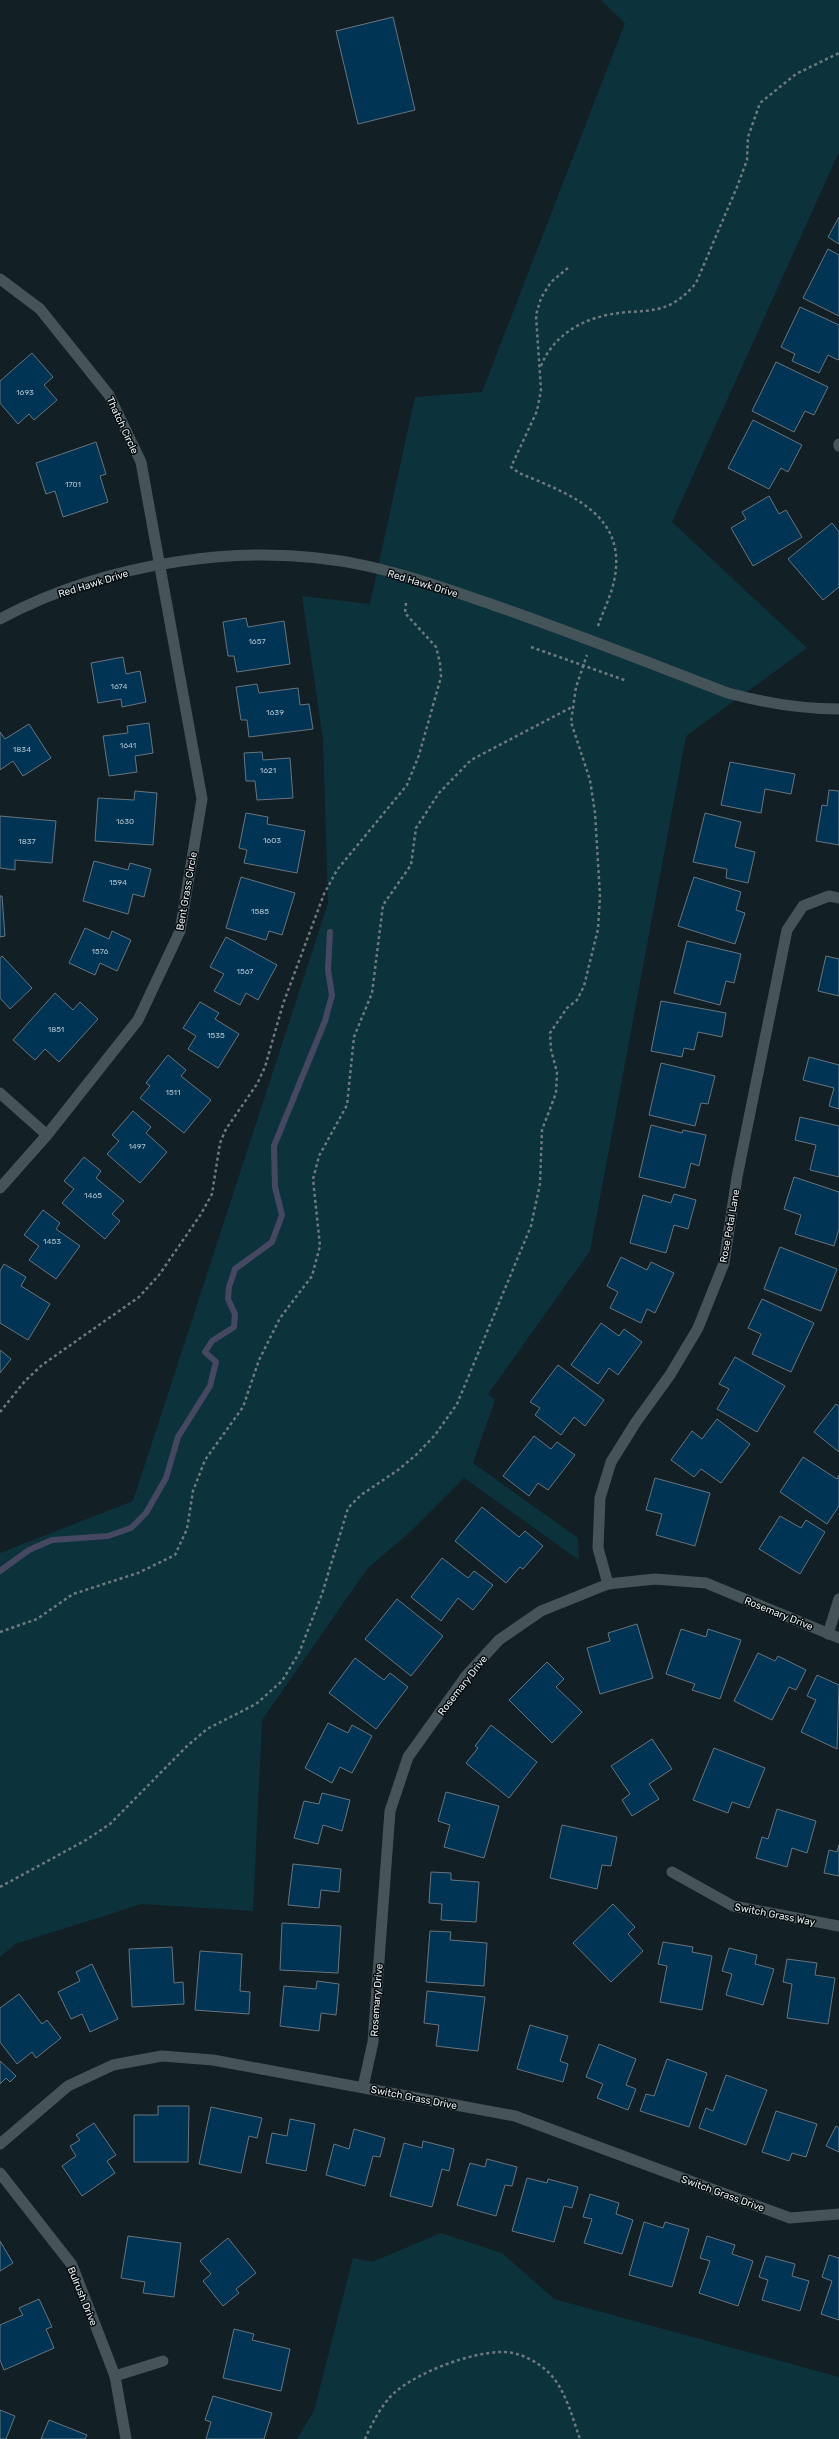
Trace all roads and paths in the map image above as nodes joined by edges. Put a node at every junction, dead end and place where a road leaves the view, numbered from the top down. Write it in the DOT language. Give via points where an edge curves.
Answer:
graph roads {
  1 [pos="839,53"];
  2 [pos="568,268"];
  3 [pos="0,279"];
  4 [pos="541,366"];
  5 [pos="159,564"];
  6 [pos="406,603"];
  7 [pos="0,619"];
  8 [pos="596,630"];
  9 [pos="531,647"];
  10 [pos="589,651"];
  11 [pos="627,681"];
  12 [pos="573,706"];
  13 [pos="839,709"];
  14 [pos="839,898"];
  15 [pos="0,1093"];
  16 [pos="47,1135"];
  17 [pos="0,1188"];
  18 [pos="0,1412"];
  19 [pos="608,1584"];
  20 [pos="839,1599"];
  21 [pos="0,1632"];
  22 [pos="828,1634"];
  23 [pos="839,1638"];
  24 [pos="672,1872"];
  25 [pos="0,1887"];
  26 [pos="839,1926"];
  27 [pos="363,2088"];
  28 [pos="0,2144"];
  29 [pos="0,2173"];
  30 [pos="839,2214"];
  31 [pos="163,2361"];
  32 [pos="115,2376"];
  33 [pos="126,2439"];
  34 [pos="365,2439"];
  35 [pos="580,2439"];
  1 -- 4 [label="path" via="796,74 760,102 748,137 747,160 737,187 696,283 687,294 660,309 606,315 577,327 555,342 546,353"];
  2 -- 4 [label="path" via="550,282 541,298 536,316"];
  3 -- 5 [label="street, Thatch Circle" via="40,309 109,395 141,462"];
  4 -- 8 [label="path" via="541,390 537,411 511,467 585,504 601,518 611,537 616,561 612,588"];
  5 -- 7 [label="street, Red Hawk Drive" via="66,589"];
  5 -- 13 [label="street, Red Hawk Drive" via="243,557 312,558 367,566 537,621 728,693 791,707"];
  5 -- 16 [label="street, Bent Grass Circle" via="202,799 180,932 138,1020"];
  6 -- 18 [label="path" via="406,613 436,647 440,663 441,677 420,755 407,786 337,870 324,894 283,1004 257,1084 226,1129 220,1143 212,1194 159,1275 139,1297 42,1365 20,1386"];
  9 -- 11 [label="path"];
  10 -- 12 [label="path" via="576,687"];
  12 -- 21 [label="path" via="471,760 439,793 416,828 410,865 383,905 372,993 354,1037 347,1105 319,1156 313,1179 320,1246 312,1276 280,1318 259,1360 243,1407 206,1460 193,1491 187,1529 175,1555 138,1573 73,1594 37,1619"];
  12 -- 25 [label="path" via="571,722 590,780 595,813 600,896 598,929 584,986 577,1000 567,1008 550,1033 551,1050 557,1072 556,1093 542,1130 540,1184 531,1226 457,1404 435,1435 417,1454 361,1494 348,1508 322,1594 299,1653 282,1681 256,1704 207,1729 110,1824"];
  14 -- 19 [label="street, Rose Petal Lane" via="829,896 803,906 787,930 738,1177 724,1263 698,1328 670,1375 611,1462 600,1498 598,1548"];
  15 -- 16 [label="street"];
  16 -- 17 [label="street, Bent Grass Circle"];
  19 -- 22 [label="street, Rosemary Drive" via="655,1579 706,1583"];
  19 -- 27 [label="street, Rosemary Drive" via="541,1611 499,1640 466,1676 408,1757 390,1811 373,2042"];
  20 -- 22 [label="street"];
  22 -- 23 [label="street, Rosemary Drive"];
  24 -- 26 [label="street, Switch Grass Way" via="733,1906"];
  27 -- 28 [label="street, Switch Grass Drive" via="213,2060 162,2056 113,2065 68,2086"];
  27 -- 30 [label="street, Switch Grass Drive" via="515,2116 790,2218"];
  29 -- 32 [label="street, Bulrush Drive" via="72,2265"];
  31 -- 32 [label="street"];
  32 -- 33 [label="street, Bulrush Drive"];
  34 -- 35 [label="path" via="393,2394 412,2379 472,2357 501,2352 520,2355 548,2371 559,2386"];
}
